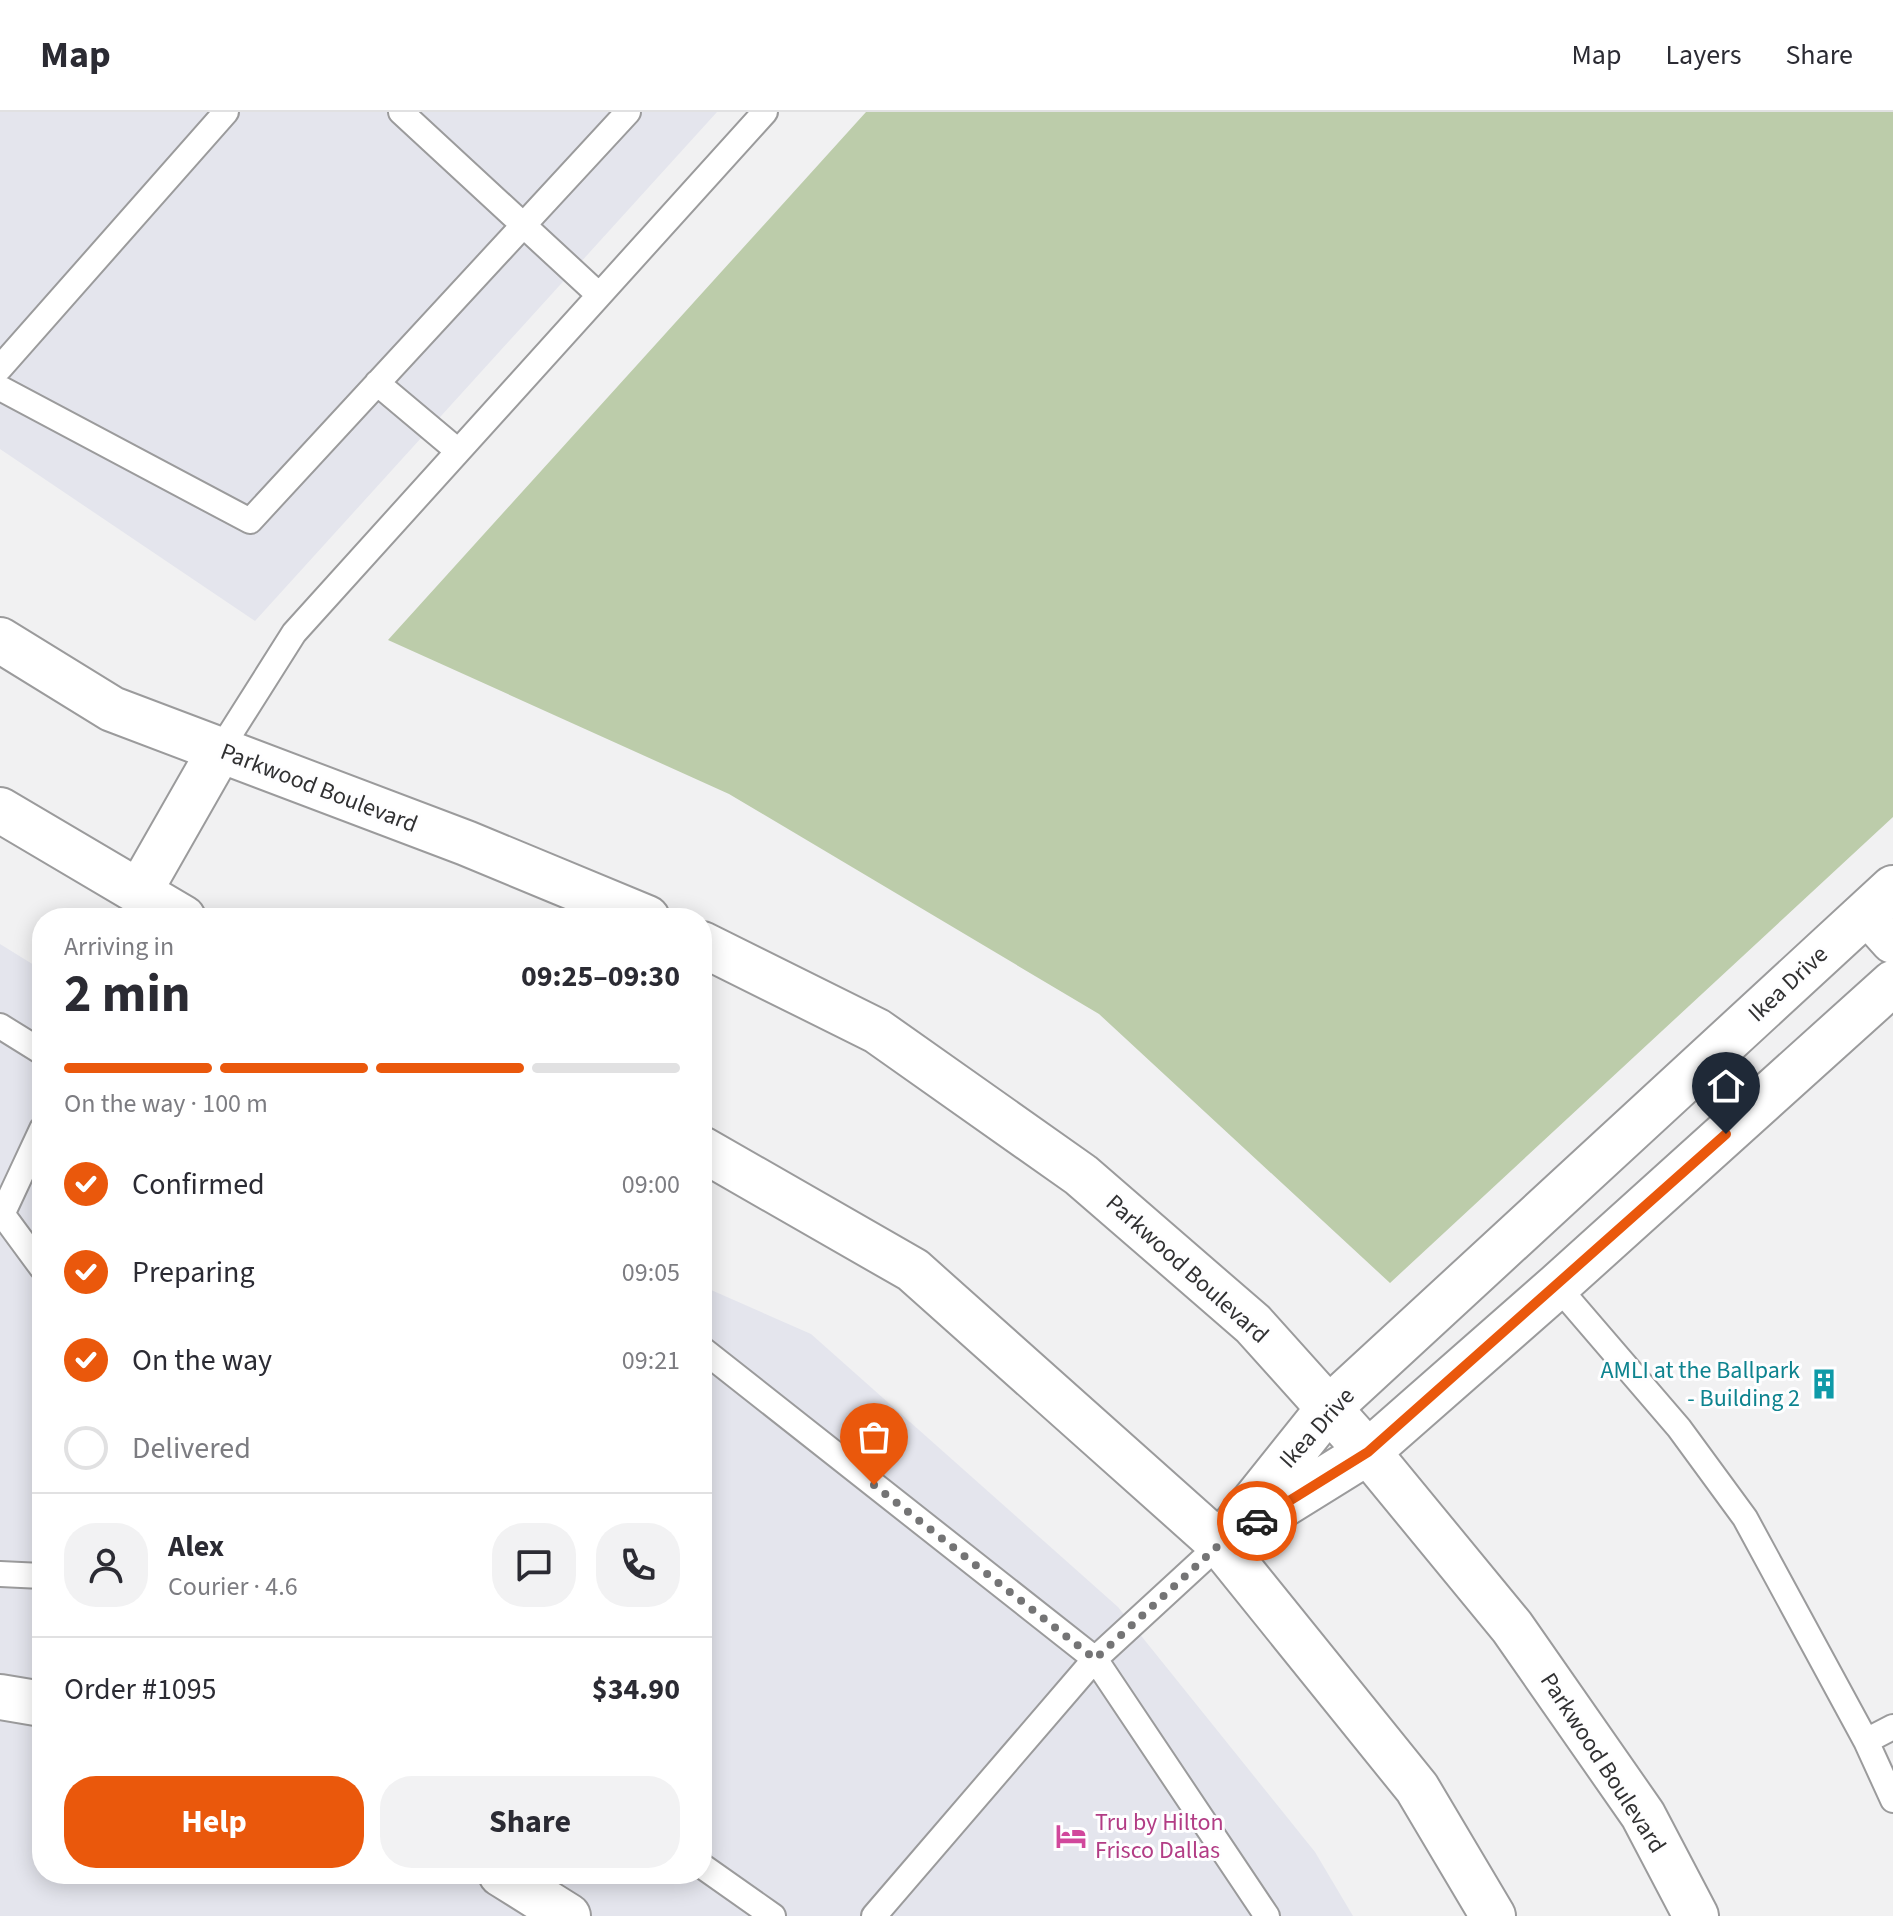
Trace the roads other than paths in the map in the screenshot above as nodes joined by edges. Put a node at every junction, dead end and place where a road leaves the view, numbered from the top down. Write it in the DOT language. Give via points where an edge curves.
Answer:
graph roads {
  1 [pos="226,112"];
  2 [pos="401,112"];
  3 [pos="628,112"];
  4 [pos="765,112"];
  5 [pos="523,225"];
  6 [pos="599,295"];
  7 [pos="0,368"];
  8 [pos="377,383"];
  9 [pos="0,388"];
  10 [pos="458,451"];
  11 [pos="0,640"];
  12 [pos="220,750"];
  13 [pos="0,810"];
  14 [pos="134,905"];
  15 [pos="623,908"];
  16 [pos="1884,914"];
  17 [pos="712,949"];
  18 [pos="1893,983"];
  19 [pos="0,1026"];
  20 [pos="32,1046"];
  21 [pos="32,1151"];
  22 [pos="712,1155"];
  23 [pos="2,1217"];
  24 [pos="32,1255"];
  25 [pos="1557,1286"];
  26 [pos="712,1357"];
  27 [pos="1328,1409"];
  28 [pos="1368,1452"];
  29 [pos="1220,1544"];
  30 [pos="0,1574"];
  31 [pos="32,1576"];
  32 [pos="1095,1659"];
  33 [pos="0,1697"];
  34 [pos="32,1702"];
  35 [pos="1893,1727"];
  36 [pos="1866,1741"];
  37 [pos="1893,1800"];
  38 [pos="712,1873"];
  39 [pos="517,1884"];
  40 [pos="568,1916"];
  41 [pos="773,1916"];
  42 [pos="874,1916"];
  43 [pos="1267,1916"];
  44 [pos="1493,1916"];
  45 [pos="1696,1916"];
  1 -- 7 [label="lane"];
  2 -- 5 [label="lane"];
  3 -- 5 [label="lane"];
  4 -- 6 [label="lane"];
  5 -- 6 [label="lane"];
  5 -- 8 [label="lane"];
  6 -- 10 [label="lane"];
  8 -- 9 [label="lane" via="250,521"];
  8 -- 10 [label="lane"];
  10 -- 12 [label="lane" via="294,633"];
  11 -- 12 [label="main road, Parkwood Boulevard" via="112,709"];
  12 -- 14 [label="main road"];
  12 -- 15 [label="main road, Parkwood Boulevard"];
  13 -- 14 [label="main road"];
  16 -- 27 [label="main road, Ikea Drive"];
  17 -- 27 [label="main road, Parkwood Boulevard" via="877,1031 1081,1175 1253,1324"];
  18 -- 25 [label="main road, Ikea Drive"];
  19 -- 20 [label="lane"];
  21 -- 23 [label="lane"];
  22 -- 29 [label="main road" via="913,1270"];
  23 -- 24 [label="lane"];
  25 -- 28 [label="main road, Ikea Drive"];
  25 -- 36 [label="lane" via="1679,1428 1745,1518"];
  26 -- 32 [label="lane"];
  27 -- 28 [label="main road, Parkwood Boulevard"];
  27 -- 29 [label="main road, Ikea Drive"];
  28 -- 29 [label="main road, Ikea Drive"];
  28 -- 45 [label="main road, Parkwood Boulevard" via="1512,1627 1643,1815"];
  29 -- 32 [label="lane"];
  29 -- 44 [label="main road" via="1417,1788"];
  30 -- 31 [label="lane"];
  32 -- 42 [label="lane"];
  32 -- 43 [label="lane"];
  33 -- 34 [label="main road"];
  35 -- 36 [label="lane"];
  36 -- 37 [label="lane"];
  38 -- 41 [label="lane"];
  39 -- 40 [label="main road"];
}
